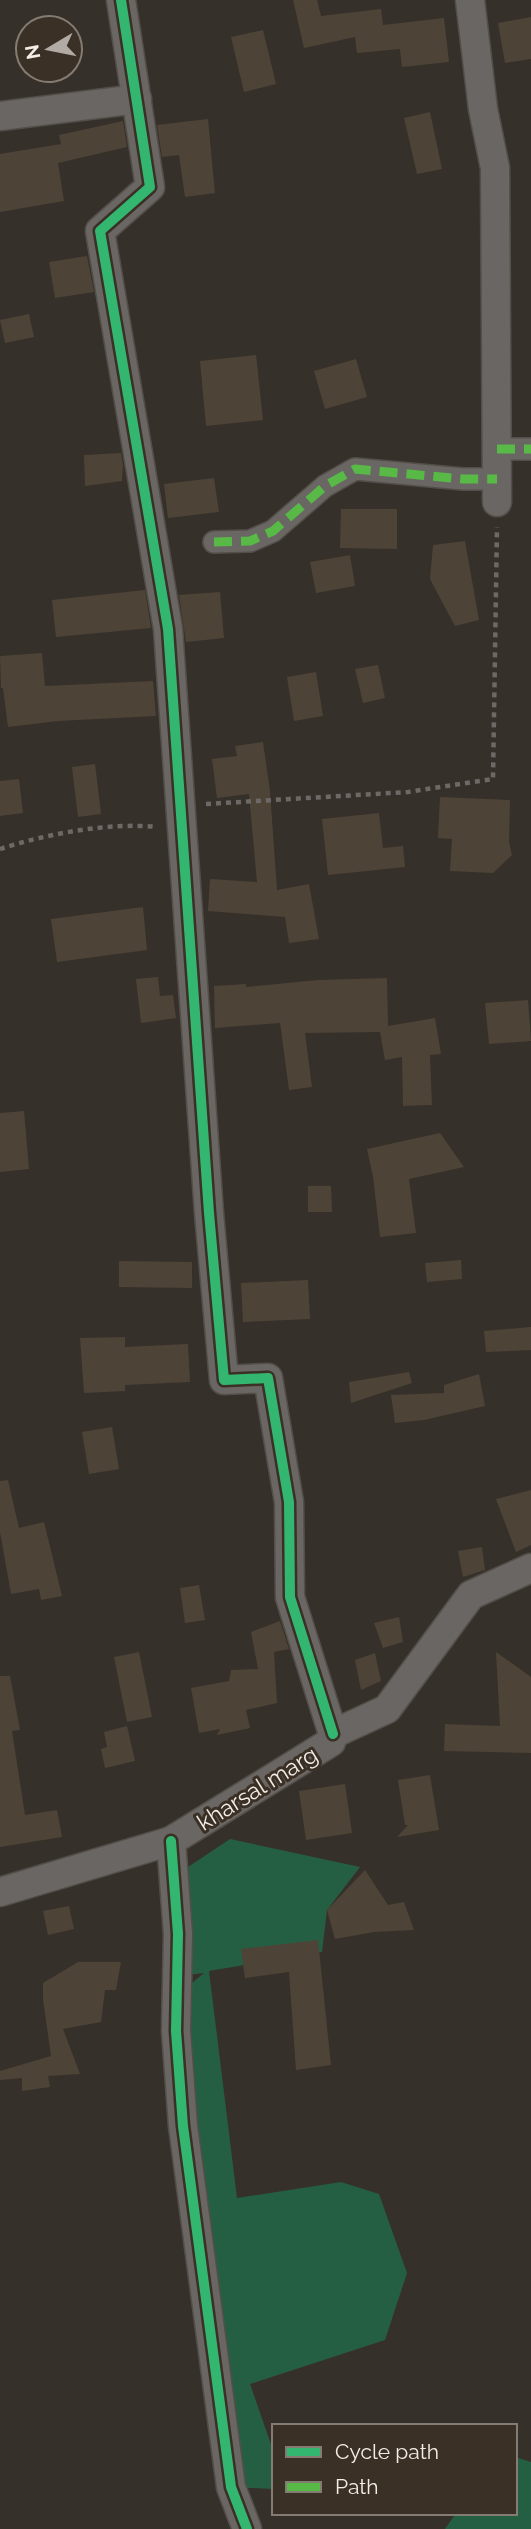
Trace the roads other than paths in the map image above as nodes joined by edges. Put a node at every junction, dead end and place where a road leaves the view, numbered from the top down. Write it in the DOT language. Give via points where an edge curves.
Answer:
graph roads {
  1 [pos="121,0"];
  2 [pos="470,0"];
  3 [pos="137,100"];
  4 [pos="0,116"];
  5 [pos="497,449"];
  6 [pos="531,449"];
  7 [pos="497,491"];
  8 [pos="214,542"];
  9 [pos="531,1568"];
  10 [pos="332,1734"];
  11 [pos="171,1841"];
  12 [pos="0,1892"];
  13 [pos="247,2529"];
  1 -- 3 [label="street"];
  2 -- 5 [label="street" via="495,169"];
  3 -- 4 [label="street"];
  3 -- 10 [label="street" via="150,187 100,231 168,629 224,1380 268,1378 289,1502 290,1597"];
  5 -- 6 [label="street"];
  5 -- 7 [label="street"];
  7 -- 8 [label="street" via="463,479 355,469 325,486 273,531 250,541"];
  9 -- 10 [label="street, kharsal marg" via="471,1595 387,1709"];
  10 -- 11 [label="street, kharsal marg" via="331,1742"];
  11 -- 12 [label="street, kharsal marg"];
  11 -- 13 [label="street" via="183,2126 231,2487"];
}
